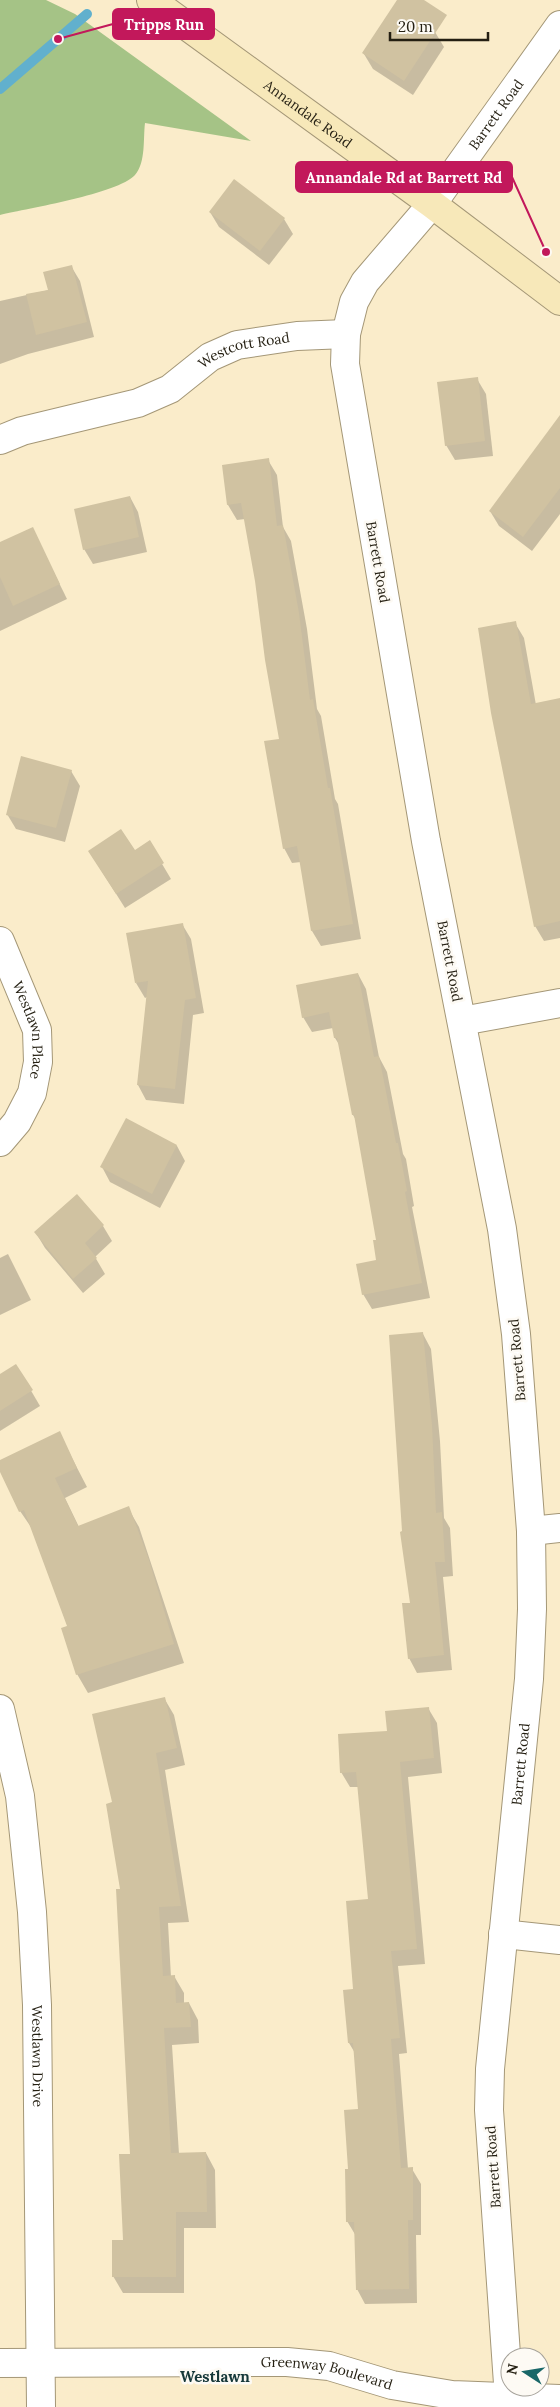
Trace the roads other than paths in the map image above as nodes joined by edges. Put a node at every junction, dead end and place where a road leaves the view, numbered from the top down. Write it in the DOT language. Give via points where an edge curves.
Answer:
graph roads {
  1 [pos="151,0"];
  2 [pos="560,25"];
  3 [pos="432,204"];
  4 [pos="560,301"];
  5 [pos="346,334"];
  6 [pos="0,440"];
  7 [pos="0,941"];
  8 [pos="560,1003"];
  9 [pos="462,1021"];
  10 [pos="0,1142"];
  11 [pos="560,1528"];
  12 [pos="531,1531"];
  13 [pos="0,1709"];
  14 [pos="503,1934"];
  15 [pos="560,1940"];
  16 [pos="0,2363"];
  17 [pos="40,2363"];
  18 [pos="560,2399"];
  19 [pos="516,2401"];
  20 [pos="41,2407"];
  1 -- 3 [label="main road, Annandale Road"];
  2 -- 3 [label="street, Barrett Road"];
  3 -- 4 [label="main road, Annandale Road"];
  3 -- 5 [label="street" via="365,282 354,302"];
  5 -- 6 [label="street, Westcott Road" via="297,336 237,345 210,357 170,389 138,403 22,431"];
  5 -- 9 [label="street, Barrett Road" via="348,384 426,841"];
  7 -- 10 [label="street, Westlawn Place" via="37,1030 38,1062 32,1094 17,1122"];
  8 -- 9 [label="street"];
  9 -- 12 [label="street, Barrett Road" via="502,1229 513,1315"];
  11 -- 12 [label="street"];
  12 -- 14 [label="street, Barrett Road" via="532,1609 528,1679"];
  13 -- 17 [label="street, Westlawn Drive" via="20,1796 32,1912 37,2005"];
  14 -- 15 [label="street"];
  14 -- 19 [label="street, Barrett Road" via="489,2110"];
  16 -- 17 [label="street, Greenway Boulevard"];
  17 -- 19 [label="street, Greenway Boulevard" via="288,2362 329,2366 392,2385 452,2396"];
  17 -- 20 [label="street, Westlawn Drive"];
  18 -- 19 [label="street, Greenway Boulevard"];
}
